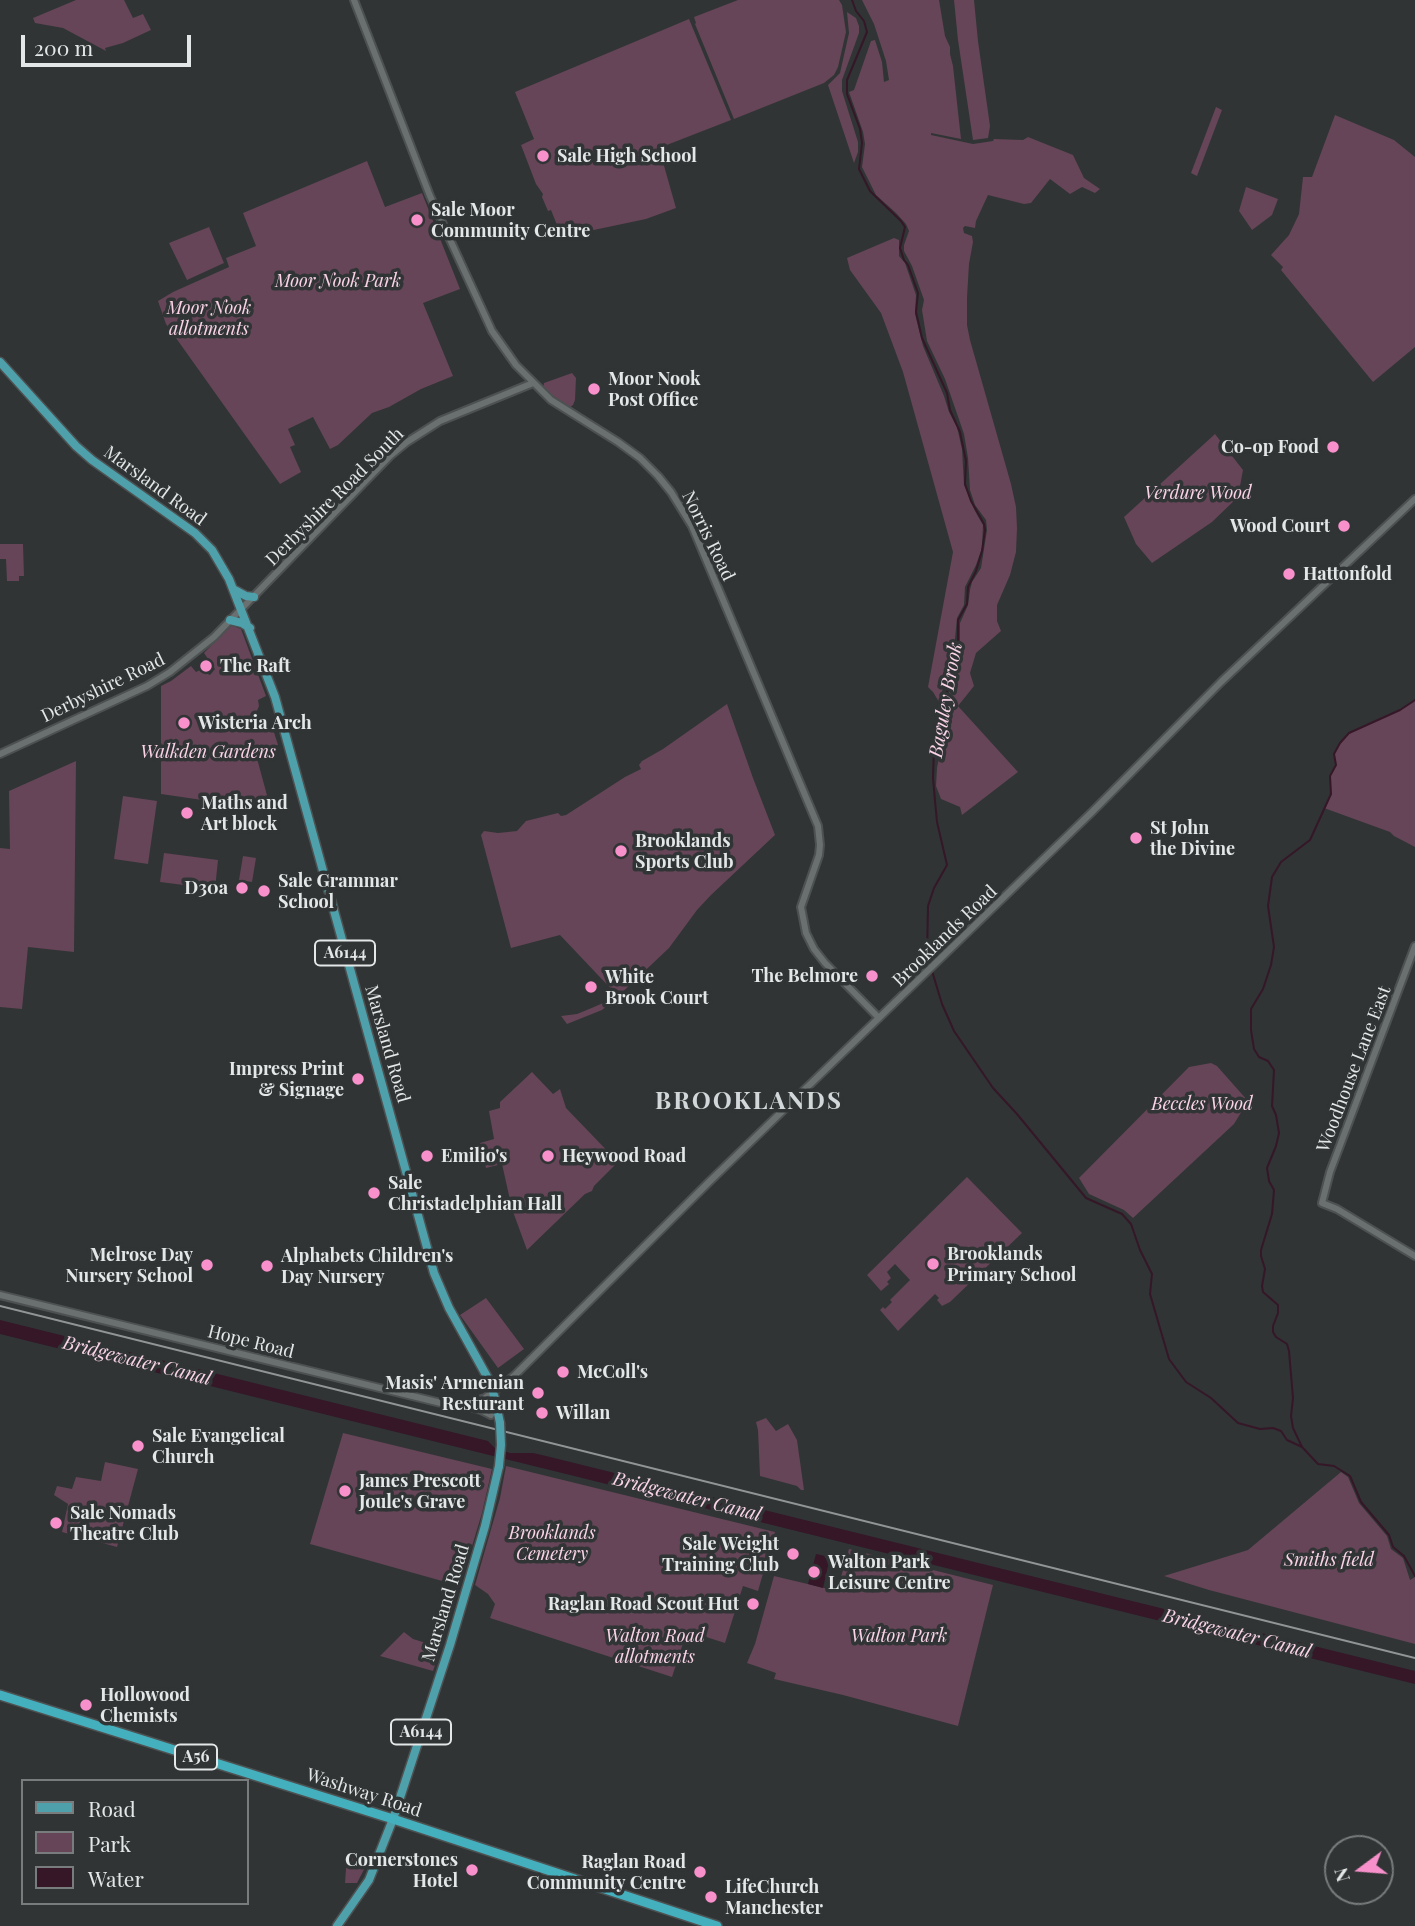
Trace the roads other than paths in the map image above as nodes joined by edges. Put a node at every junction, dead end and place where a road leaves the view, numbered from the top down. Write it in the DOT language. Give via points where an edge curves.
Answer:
graph roads {
  1 [pos="354,0"];
  2 [pos="0,364"];
  3 [pos="533,383"];
  4 [pos="1415,499"];
  5 [pos="233,589"];
  6 [pos="254,597"];
  7 [pos="242,609"];
  8 [pos="230,620"];
  9 [pos="250,628"];
  10 [pos="0,754"];
  11 [pos="1415,946"];
  12 [pos="879,1018"];
  13 [pos="1415,1256"];
  14 [pos="0,1295"];
  15 [pos="494,1392"];
  16 [pos="458,1405"];
  17 [pos="492,1415"];
  18 [pos="500,1423"];
  19 [pos="0,1695"];
  20 [pos="393,1819"];
  21 [pos="337,1926"];
  22 [pos="717,1926"];
  1 -- 3 [label="street, Norris Road" via="430,196 483,314"];
  2 -- 5 [label="main road, Marsland Road / A6144" via="92,460 195,533 222,564"];
  3 -- 6 [label="street, Derbyshire Road South" via="440,421 407,442"];
  3 -- 12 [label="street, Norris Road" via="551,400 640,458 682,508 818,826 819,855 801,907 806,933 825,963"];
  4 -- 12 [label="street, Brooklands Road"];
  5 -- 6 [label="main road"];
  5 -- 7 [label="main road, Marsland Road / A6144"];
  6 -- 7 [label="street, Derbyshire Road South"];
  7 -- 8 [label="street, Derbyshire Road"];
  7 -- 9 [label="main road, Marsland Road / A6144"];
  8 -- 9 [label="main road"];
  8 -- 10 [label="street, Derbyshire Road" via="158,680"];
  9 -- 15 [label="main road, Marsland Road / A6144" via="275,697 434,1273"];
  11 -- 13 [label="street, Woodhouse Lane East" via="1322,1203"];
  12 -- 15 [label="street, Brooklands Road"];
  14 -- 16 [label="street, Hope Road"];
  15 -- 16 [label="street, Hope Road"];
  15 -- 18 [label="main road, Marsland Road / A6144"];
  16 -- 17 [label="street"];
  17 -- 18 [label="main road"];
  18 -- 20 [label="main road, Marsland Road / A6144, bridge" via="499,1466 485,1526"];
  19 -- 20 [label="highway, Washway Road / A56"];
  20 -- 21 [label="main road, A6144" via="369,1880"];
  20 -- 22 [label="highway, Washway Road / A56"];
}
